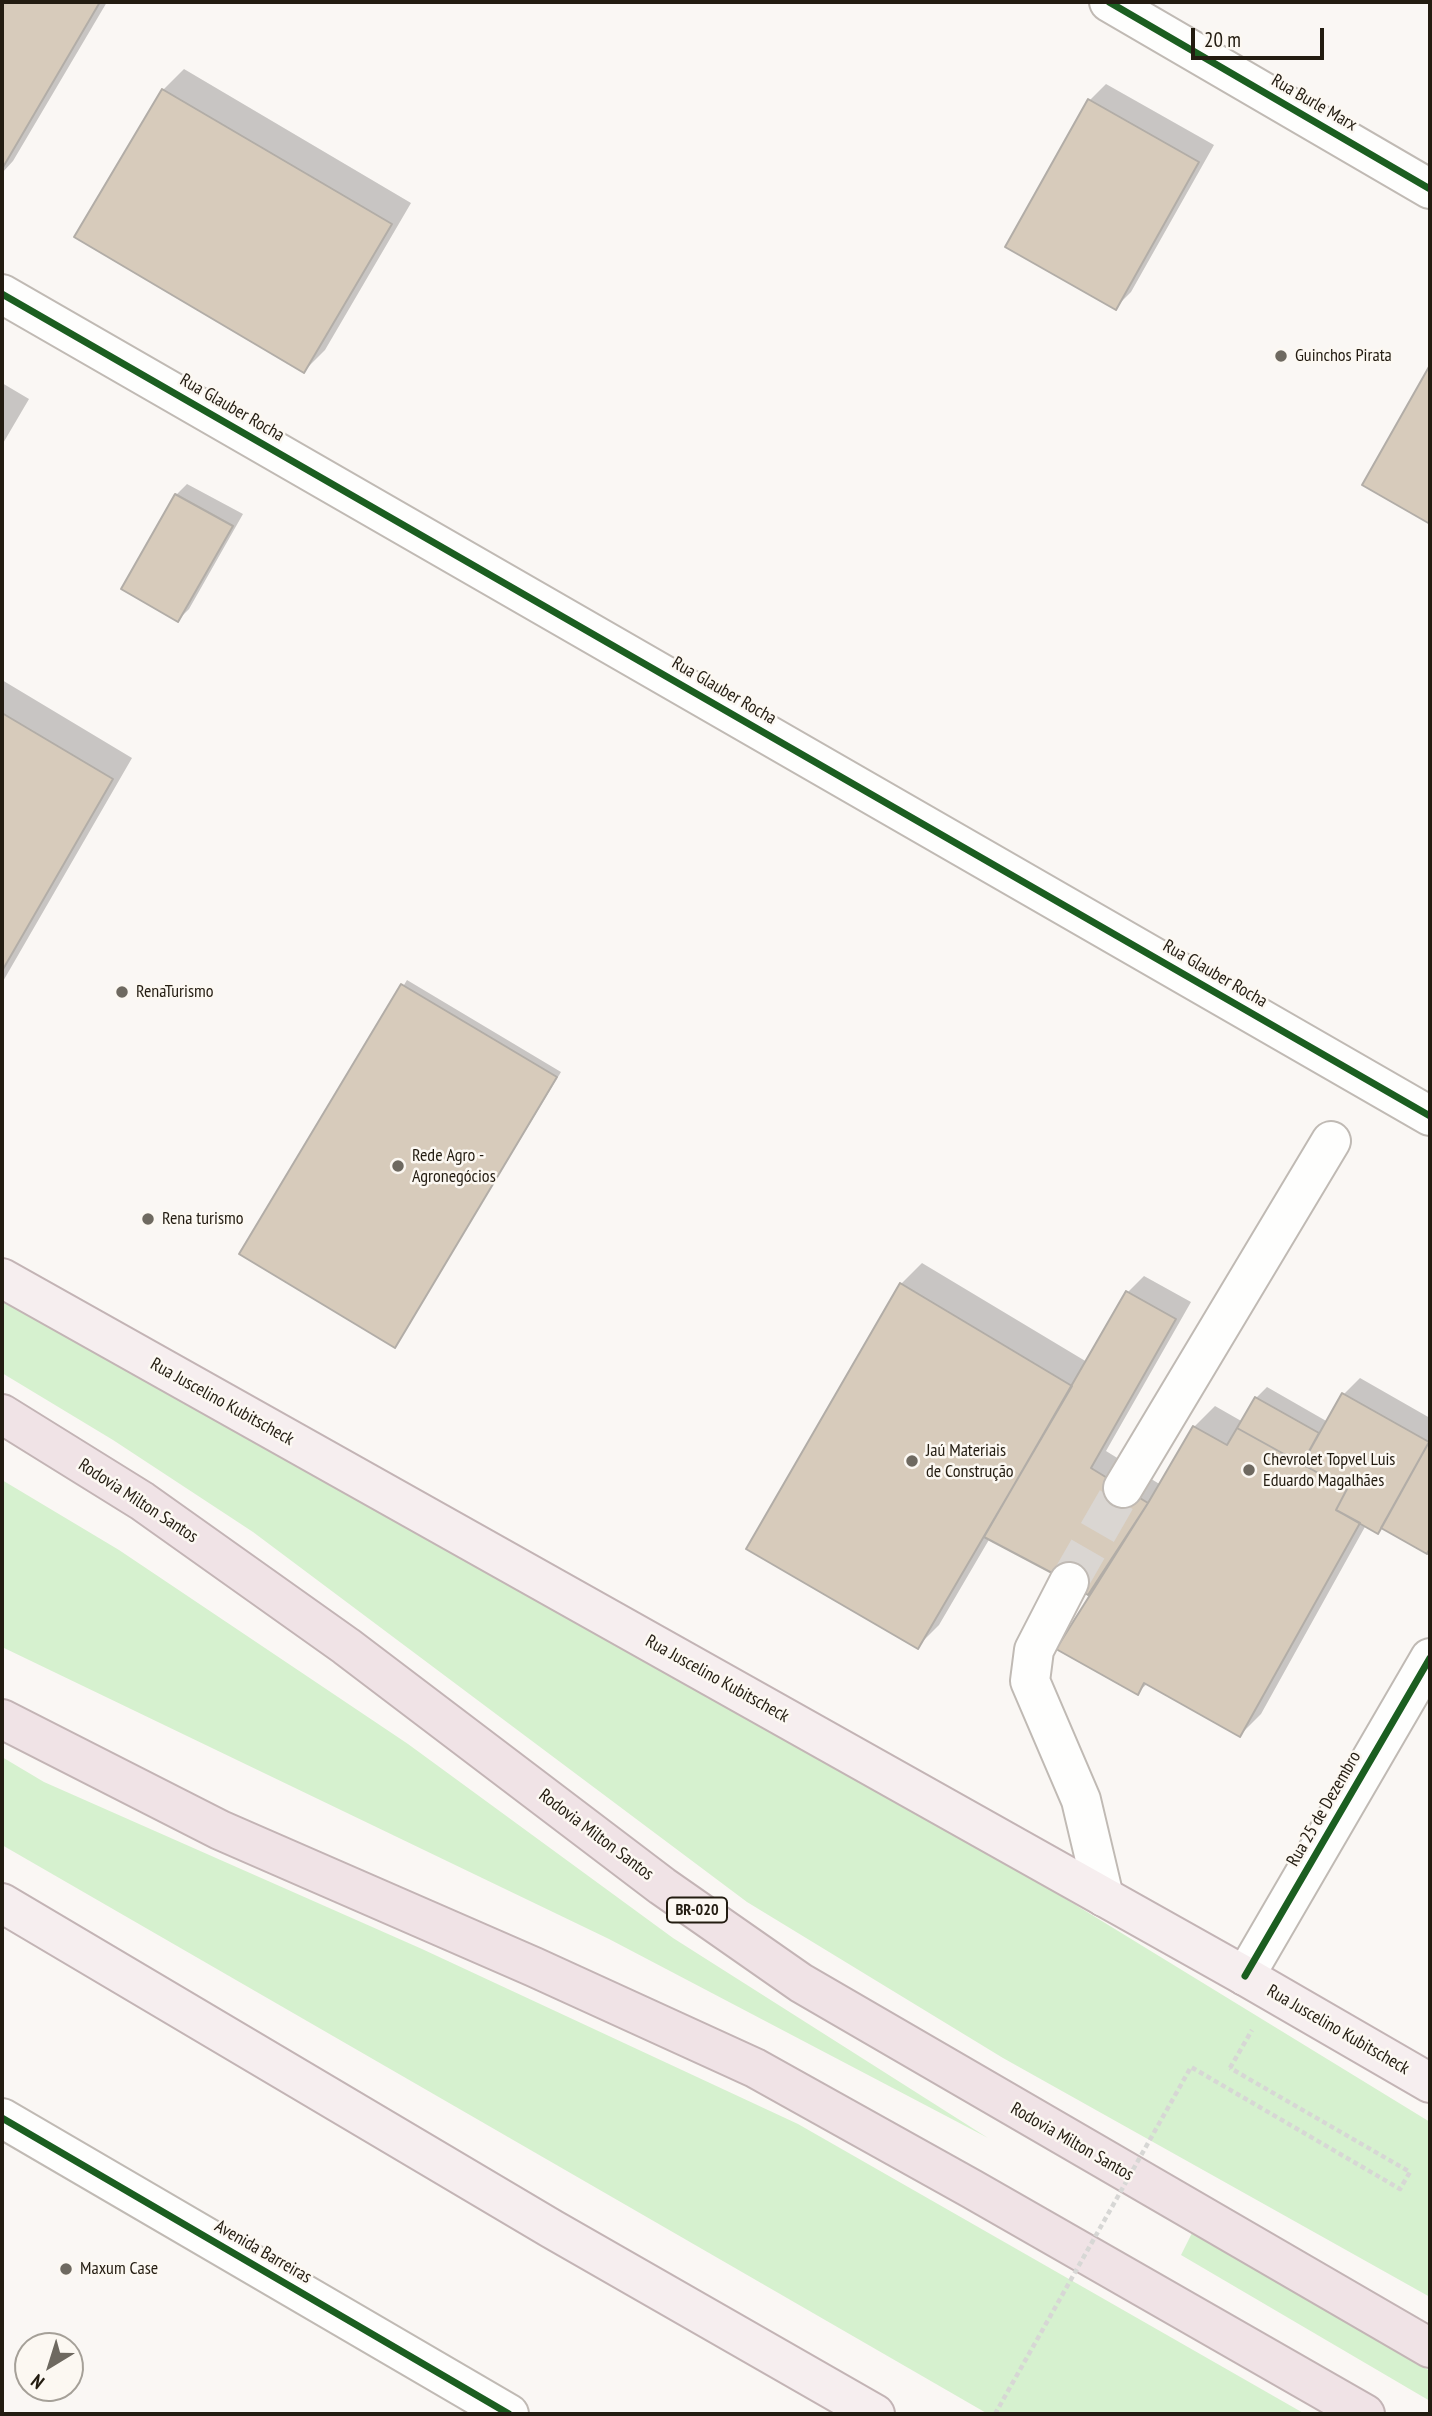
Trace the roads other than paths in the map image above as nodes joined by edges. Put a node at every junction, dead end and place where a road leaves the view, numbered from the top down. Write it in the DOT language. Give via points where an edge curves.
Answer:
graph roads {
  1 [pos="1109,2"];
  2 [pos="1430,189"];
  3 [pos="2,294"];
  4 [pos="1430,1116"];
  5 [pos="1331,1141"];
  6 [pos="2,1278"];
  7 [pos="2,1414"];
  8 [pos="1123,1488"];
  9 [pos="1069,1582"];
  10 [pos="1430,1658"];
  11 [pos="2,1719"];
  12 [pos="1104,1897"];
  13 [pos="2,1903"];
  14 [pos="1245,1976"];
  15 [pos="1430,2083"];
  16 [pos="2,2118"];
  17 [pos="1430,2348"];
  18 [pos="509,2414"];
  19 [pos="875,2414"];
  20 [pos="1365,2414"];
  1 -- 2 [label="street, Rua Burle Marx"];
  3 -- 4 [label="street, Rua Glauber Rocha"];
  5 -- 8 [label="street"];
  6 -- 12 [label="main road, Rua Juscelino Kubitscheck"];
  7 -- 17 [label="highway, Rodovia Milton Santos / BR-020" via="142,1501 346,1646 662,1886 801,1983"];
  9 -- 12 [label="street" via="1034,1650 1030,1681 1081,1800"];
  10 -- 14 [label="street, Rua 25 de Dezembro"];
  11 -- 20 [label="highway" via="220,1830 755,2068"];
  12 -- 14 [label="main road, Rua Juscelino Kubitscheck"];
  13 -- 19 [label="main road" via="552,2229"];
  14 -- 15 [label="main road, Rua Juscelino Kubitscheck"];
  16 -- 18 [label="street, Avenida Barreiras"];
}
